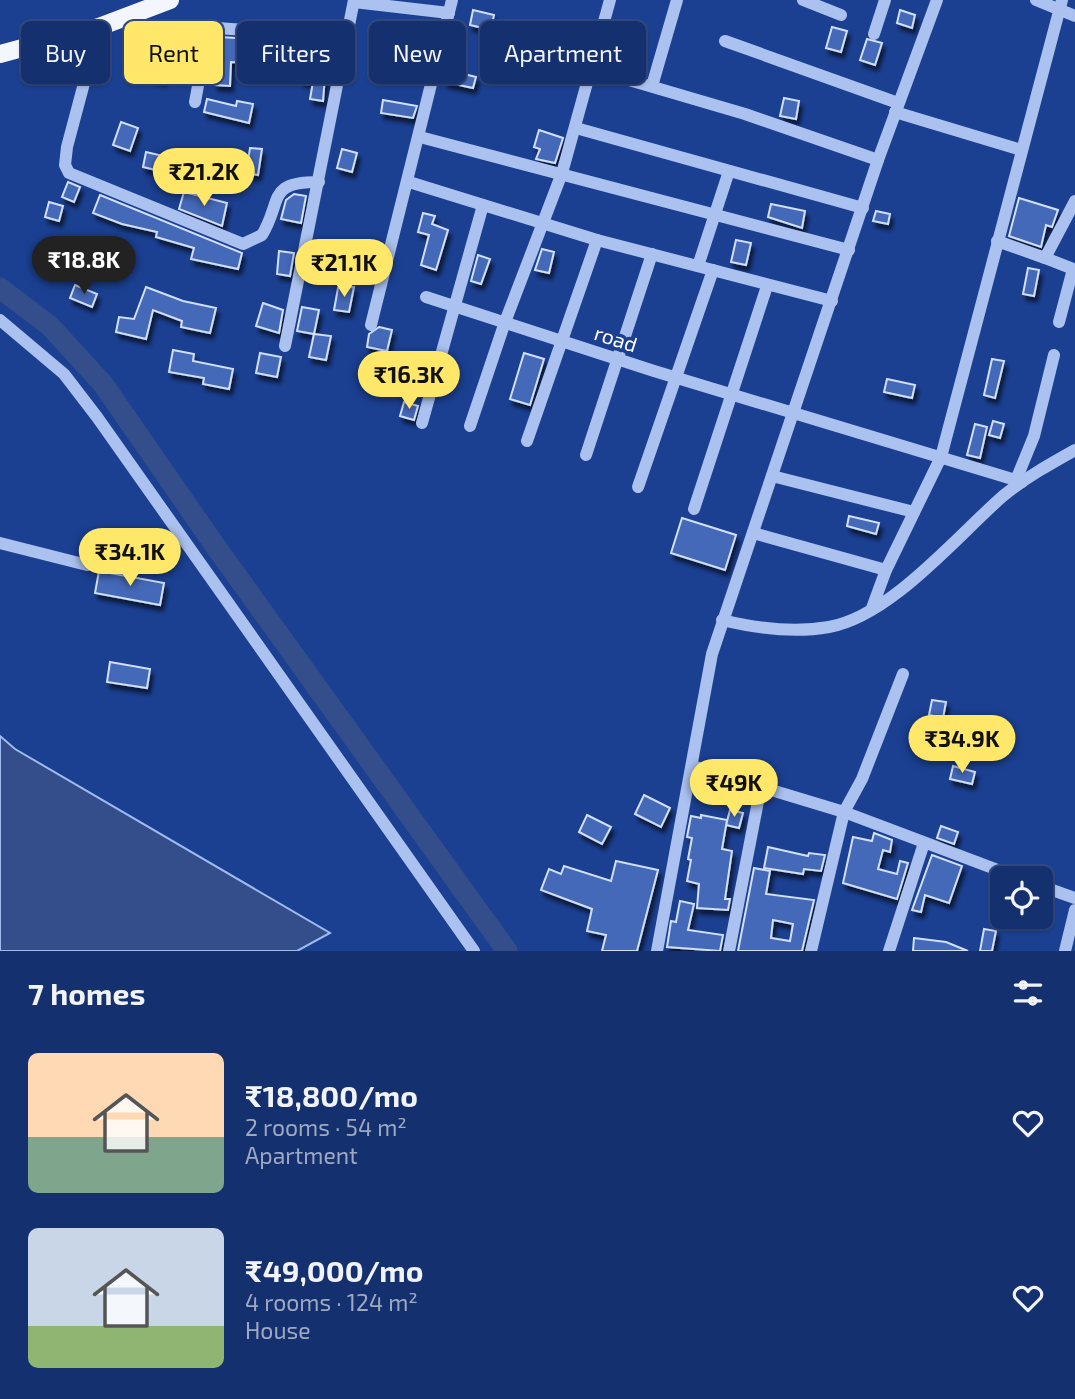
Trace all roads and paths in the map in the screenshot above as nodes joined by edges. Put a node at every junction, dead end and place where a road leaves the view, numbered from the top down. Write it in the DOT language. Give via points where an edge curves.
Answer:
graph roads {
  1 [pos="170,0"];
  2 [pos="610,0"];
  3 [pos="677,0"];
  4 [pos="803,0"];
  5 [pos="885,0"];
  6 [pos="937,0"];
  7 [pos="1036,0"];
  8 [pos="354,1"];
  9 [pos="1061,5"];
  10 [pos="450,6"];
  11 [pos="841,15"];
  12 [pos="1075,16"];
  13 [pos="350,21"];
  14 [pos="604,21"];
  15 [pos="110,23"];
  16 [pos="237,29"];
  17 [pos="874,34"];
  18 [pos="725,41"];
  19 [pos="21,48"];
  20 [pos="0,54"];
  21 [pos="84,84"];
  22 [pos="337,84"];
  23 [pos="586,84"];
  24 [pos="645,84"];
  25 [pos="652,86"];
  26 [pos="195,102"];
  27 [pos="896,108"];
  28 [pos="576,128"];
  29 [pos="420,137"];
  30 [pos="1021,150"];
  31 [pos="878,160"];
  32 [pos="729,171"];
  33 [pos="562,173"];
  34 [pos="319,182"];
  35 [pos="409,182"];
  36 [pos="1075,201"];
  37 [pos="483,205"];
  38 [pos="863,208"];
  39 [pos="715,214"];
  40 [pos="544,223"];
  41 [pos="597,240"];
  42 [pos="997,241"];
  43 [pos="849,250"];
  44 [pos="652,254"];
  45 [pos="1045,258"];
  46 [pos="698,266"];
  47 [pos="713,270"];
  48 [pos="1074,270"];
  49 [pos="767,285"];
  50 [pos="426,297"];
  51 [pos="832,301"];
  52 [pos="453,305"];
  53 [pos="1,322"];
  54 [pos="505,322"];
  55 [pos="1059,322"];
  56 [pos="371,325"];
  57 [pos="561,341"];
  58 [pos="285,346"];
  59 [pos="1054,355"];
  60 [pos="619,359"];
  61 [pos="677,377"];
  62 [pos="734,393"];
  63 [pos="795,412"];
  64 [pos="422,423"];
  65 [pos="470,426"];
  66 [pos="527,441"];
  67 [pos="1075,450"];
  68 [pos="586,455"];
  69 [pos="941,457"];
  70 [pos="772,477"];
  71 [pos="1019,481"];
  72 [pos="638,487"];
  73 [pos="694,509"];
  74 [pos="914,512"];
  75 [pos="753,533"];
  76 [pos="0,544"];
  77 [pos="87,565"];
  78 [pos="886,570"];
  79 [pos="872,608"];
  80 [pos="722,620"];
  81 [pos="903,674"];
  82 [pos="692,766"];
  83 [pos="761,786"];
  84 [pos="844,812"];
  85 [pos="923,843"];
  86 [pos="990,867"];
  87 [pos="1053,890"];
  88 [pos="1075,898"];
  89 [pos="1075,910"];
  90 [pos="474,951"];
  91 [pos="657,951"];
  92 [pos="729,951"];
  93 [pos="811,951"];
  94 [pos="889,951"];
  95 [pos="1065,951"];
  1 -- 15 [label="main road"];
  2 -- 14 [label="street"];
  3 -- 25 [label="street"];
  4 -- 11 [label="street"];
  5 -- 17 [label="street"];
  6 -- 27 [label="street"];
  7 -- 9 [label="street"];
  8 -- 10 [label="street"];
  8 -- 13 [label="street"];
  9 -- 12 [label="street"];
  9 -- 30 [label="street"];
  10 -- 29 [label="street"];
  16 -- 26 [label="street" via="217,28 207,37"];
  18 -- 27 [label="street"];
  19 -- 20 [label="main road"];
  21 -- 34 [label="street" via="67,147 69,173 243,244 262,234 283,187"];
  22 -- 34 [label="street"];
  23 -- 28 [label="street"];
  24 -- 25 [label="street"];
  25 -- 31 [label="street"];
  27 -- 30 [label="street"];
  27 -- 31 [label="street"];
  28 -- 32 [label="street"];
  28 -- 33 [label="street"];
  29 -- 33 [label="street"];
  29 -- 35 [label="street"];
  30 -- 42 [label="street"];
  31 -- 38 [label="street"];
  32 -- 38 [label="street"];
  32 -- 39 [label="street"];
  33 -- 39 [label="street"];
  33 -- 40 [label="street"];
  34 -- 58 [label="street"];
  35 -- 37 [label="street"];
  35 -- 56 [label="street"];
  36 -- 45 [label="street"];
  37 -- 40 [label="street"];
  37 -- 52 [label="street"];
  38 -- 43 [label="street"];
  39 -- 43 [label="street"];
  39 -- 46 [label="street"];
  40 -- 41 [label="street"];
  40 -- 54 [label="street"];
  41 -- 44 [label="street"];
  41 -- 57 [label="street"];
  42 -- 45 [label="street"];
  42 -- 69 [label="street"];
  43 -- 51 [label="street"];
  44 -- 46 [label="street"];
  44 -- 60 [label="street"];
  45 -- 48 [label="street"];
  46 -- 47 [label="street"];
  47 -- 49 [label="street"];
  47 -- 61 [label="street"];
  48 -- 55 [label="street"];
  49 -- 51 [label="street"];
  49 -- 62 [label="street"];
  50 -- 52 [label="street, road"];
  51 -- 63 [label="street"];
  52 -- 54 [label="street, road"];
  52 -- 64 [label="street"];
  53 -- 90 [label="street" via="64,374 97,417"];
  54 -- 57 [label="street, road"];
  54 -- 65 [label="street"];
  57 -- 60 [label="street, road"];
  57 -- 66 [label="street"];
  59 -- 71 [label="street"];
  60 -- 61 [label="street, road"];
  60 -- 68 [label="street"];
  61 -- 62 [label="street, road"];
  61 -- 72 [label="street"];
  62 -- 63 [label="street, road"];
  62 -- 73 [label="street"];
  63 -- 69 [label="street, road"];
  63 -- 70 [label="street"];
  67 -- 71 [label="street"];
  69 -- 71 [label="street, road"];
  69 -- 74 [label="street"];
  70 -- 74 [label="street"];
  70 -- 75 [label="street"];
  71 -- 79 [label="street" via="924,573"];
  74 -- 78 [label="street"];
  75 -- 78 [label="street"];
  75 -- 80 [label="street"];
  76 -- 77 [label="street"];
  78 -- 79 [label="street"];
  79 -- 80 [label="street" via="830,627 781,628"];
  80 -- 82 [label="street" via="704,682"];
  81 -- 84 [label="street" via="862,779"];
  82 -- 83 [label="street"];
  82 -- 91 [label="street"];
  83 -- 84 [label="street"];
  83 -- 92 [label="street"];
  84 -- 85 [label="street"];
  84 -- 93 [label="street"];
  85 -- 86 [label="street"];
  85 -- 94 [label="street"];
  87 -- 88 [label="street"];
  89 -- 95 [label="street"];
}
